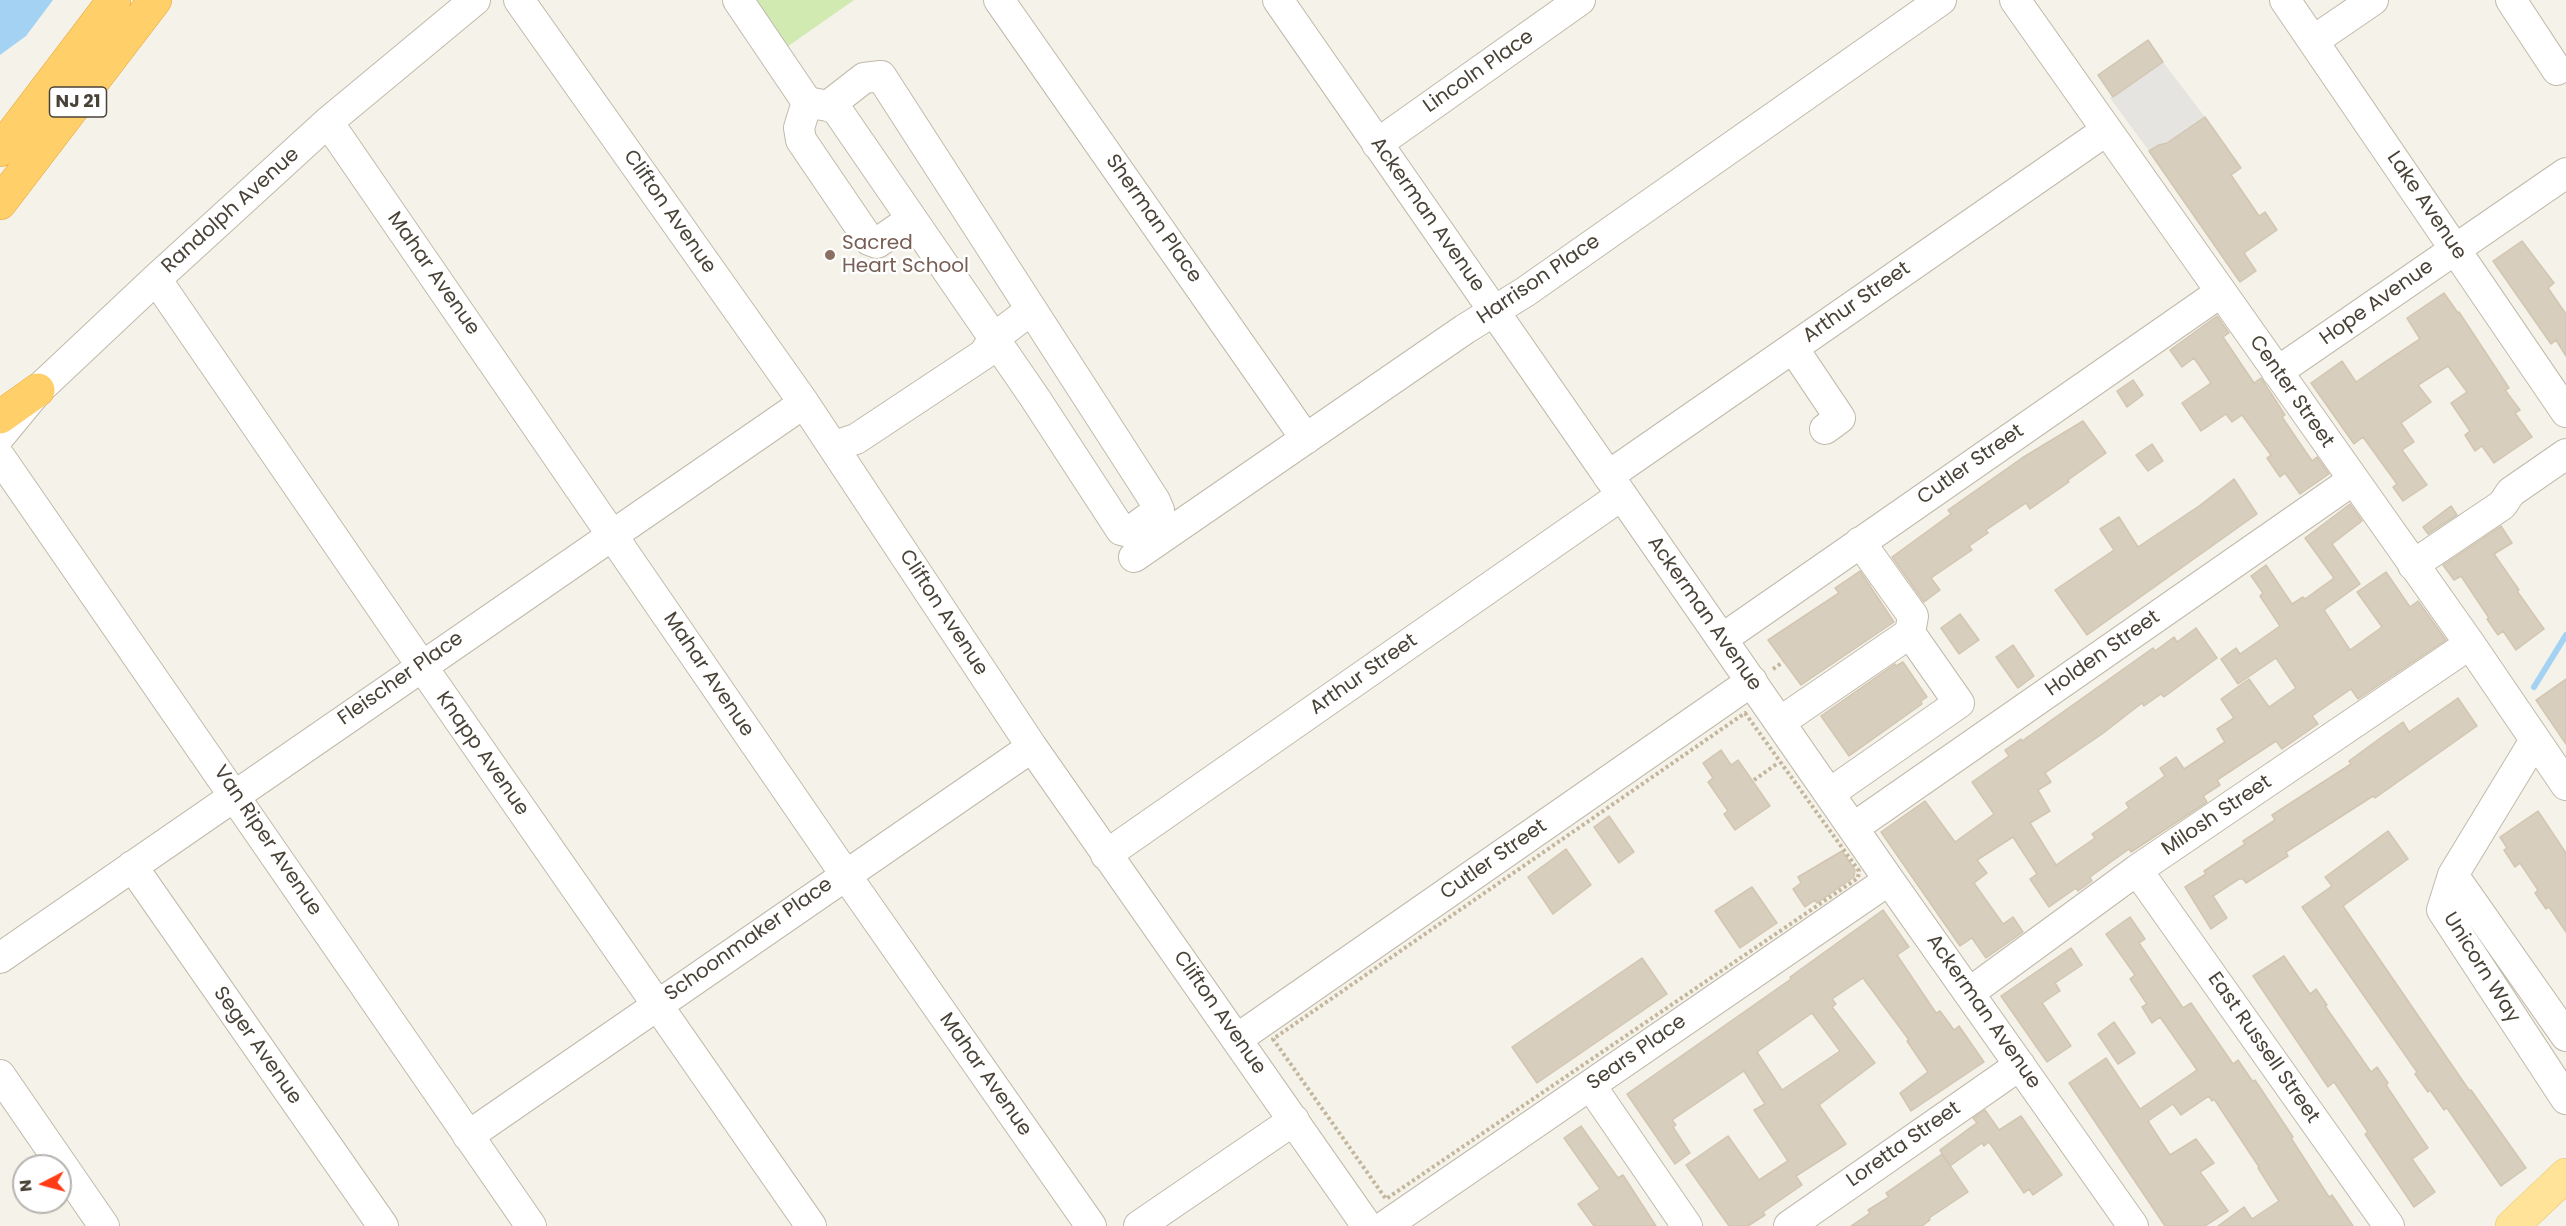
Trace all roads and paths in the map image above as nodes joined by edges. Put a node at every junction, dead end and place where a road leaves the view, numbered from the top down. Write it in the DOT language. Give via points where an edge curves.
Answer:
graph roads {
  1 [pos="87,0"];
  2 [pos="114,0"];
  3 [pos="155,0"];
  4 [pos="475,0"];
  5 [pos="519,0"];
  6 [pos="738,0"];
  7 [pos="999,0"];
  8 [pos="1278,0"];
  9 [pos="1580,0"];
  10 [pos="1941,0"];
  11 [pos="2015,0"];
  12 [pos="2285,0"];
  13 [pos="2373,0"];
  14 [pos="2511,0"];
  15 [pos="2313,41"];
  16 [pos="2557,70"];
  17 [pos="818,104"];
  18 [pos="0,119"];
  19 [pos="328,122"];
  20 [pos="2107,130"];
  21 [pos="1377,144"];
  22 [pos="0,150"];
  23 [pos="2566,172"];
  24 [pos="0,203"];
  25 [pos="907,213"];
  26 [pos="2455,249"];
  27 [pos="156,279"];
  28 [pos="2221,292"];
  29 [pos="1031,310"];
  30 [pos="1494,312"];
  31 [pos="994,338"];
  32 [pos="1793,348"];
  33 [pos="2277,372"];
  34 [pos="38,390"];
  35 [pos="804,403"];
  36 [pos="2566,411"];
  37 [pos="0,417"];
  38 [pos="1826,429"];
  39 [pos="0,435"];
  40 [pos="1306,439"];
  41 [pos="834,446"];
  42 [pos="2566,454"];
  43 [pos="0,457"];
  44 [pos="2353,480"];
  45 [pos="1615,485"];
  46 [pos="612,534"];
  47 [pos="1860,542"];
  48 [pos="1134,557"];
  49 [pos="2413,565"];
  50 [pos="1910,633"];
  51 [pos="1722,639"];
  52 [pos="2470,644"];
  53 [pos="1783,662"];
  54 [pos="421,665"];
  55 [pos="1762,676"];
  56 [pos="1780,722"];
  57 [pos="2535,740"];
  58 [pos="1032,747"];
  59 [pos="1780,762"];
  60 [pos="1754,780"];
  61 [pos="2566,785"];
  62 [pos="1841,786"];
  63 [pos="235,794"];
  64 [pos="1853,828"];
  65 [pos="1107,855"];
  66 [pos="132,866"];
  67 [pos="2137,870"];
  68 [pos="845,874"];
  69 [pos="2452,875"];
  70 [pos="1889,880"];
  71 [pos="0,958"];
  72 [pos="1969,993"];
  73 [pos="656,1004"];
  74 [pos="2566,1036"];
  75 [pos="1237,1039"];
  76 [pos="2020,1065"];
  77 [pos="0,1075"];
  78 [pos="1591,1086"];
  79 [pos="2566,1099"];
  80 [pos="1294,1120"];
  81 [pos="468,1136"];
  82 [pos="2563,1184"];
  83 [pos="104,1226"];
  84 [pos="383,1226"];
  85 [pos="531,1226"];
  86 [pos="811,1226"];
  87 [pos="1091,1226"];
  88 [pos="1140,1226"];
  89 [pos="1367,1226"];
  90 [pos="1385,1226"];
  91 [pos="1687,1226"];
  92 [pos="1788,1226"];
  93 [pos="2133,1226"];
  94 [pos="2389,1226"];
  95 [pos="2512,1226"];
  1 -- 18 [label="highway"];
  2 -- 22 [label="highway, NJ 21"];
  3 -- 24 [label="highway, NJ 21"];
  4 -- 19 [label="street, Randolph Avenue"];
  5 -- 35 [label="street, Clifton Avenue"];
  6 -- 17 [label="street" via="774,56"];
  7 -- 40 [label="street, Sherman Place"];
  8 -- 21 [label="street, Ackerman Avenue"];
  9 -- 21 [label="street, Lincoln Place"];
  10 -- 30 [label="street, Harrison Place"];
  11 -- 20 [label="street, Center Street"];
  12 -- 15 [label="street, Lake Avenue"];
  13 -- 15 [label="street"];
  14 -- 16 [label="street"];
  15 -- 26 [label="street, Lake Avenue"];
  17 -- 25 [label="street" via="837,110"];
  17 -- 25 [label="street" via="799,128 801,140 868,240 877,243 906,223"];
  17 -- 29 [label="street" via="864,78 880,76"];
  19 -- 27 [label="street, Randolph Avenue"];
  19 -- 46 [label="street, Mahar Avenue"];
  20 -- 28 [label="street, Center Street"];
  20 -- 32 [label="street, Arthur Street"];
  21 -- 30 [label="street, Ackerman Avenue"];
  23 -- 26 [label="street, Hope Avenue"];
  25 -- 31 [label="street"];
  26 -- 33 [label="street, Hope Avenue"];
  26 -- 36 [label="street, Lake Avenue"];
  27 -- 34 [label="street, Randolph Avenue"];
  27 -- 54 [label="street, Knapp Avenue"];
  28 -- 33 [label="street, Center Street"];
  28 -- 47 [label="street, Cutler Street"];
  29 -- 31 [label="street"];
  29 -- 31 [label="street" via="1159,510 1129,532 1121,530"];
  30 -- 40 [label="street, Harrison Place"];
  30 -- 45 [label="street, Ackerman Avenue"];
  31 -- 41 [label="street" via="972,340 849,425"];
  32 -- 38 [label="street" via="1840,418"];
  32 -- 45 [label="street, Arthur Street"];
  33 -- 44 [label="street, Center Street"];
  34 -- 37 [label="highway"];
  34 -- 39 [label="street, Randolph Avenue"];
  35 -- 41 [label="street, Clifton Avenue"];
  35 -- 46 [label="street, Fleischer Place"];
  40 -- 48 [label="street, Harrison Place"];
  41 -- 58 [label="street, Clifton Avenue"];
  42 -- 49 [label="street" via="2511,492 2502,505"];
  43 -- 63 [label="street, Van Riper Avenue"];
  44 -- 49 [label="street, Center Street"];
  44 -- 64 [label="street, Holden Street"];
  45 -- 51 [label="street, Ackerman Avenue"];
  45 -- 65 [label="street, Arthur Street"];
  46 -- 54 [label="street, Fleischer Place"];
  46 -- 68 [label="street, Mahar Avenue"];
  47 -- 50 [label="street" via="1913,616"];
  47 -- 51 [label="street, Cutler Street"];
  49 -- 52 [label="street, Center Street"];
  50 -- 56 [label="street"];
  50 -- 62 [label="street" via="1959,703"];
  51 -- 55 [label="street, Ackerman Avenue"];
  52 -- 57 [label="street, Center Street"];
  52 -- 67 [label="street, Milosh Street"];
  53 -- 55 [label="path"];
  54 -- 63 [label="street, Fleischer Place"];
  54 -- 73 [label="street, Knapp Avenue"];
  55 -- 56 [label="street, Ackerman Avenue"];
  55 -- 75 [label="street, Cutler Street"];
  56 -- 62 [label="street, Ackerman Avenue"];
  57 -- 61 [label="street, Center Street"];
  57 -- 69 [label="street, Unicorn Way"];
  58 -- 65 [label="street, Clifton Avenue"];
  58 -- 68 [label="street, Schoonmaker Place"];
  59 -- 59 [label="path" via="1744,713 1273,1039 1386,1199 1858,878 1859,871"];
  59 -- 60 [label="path"];
  62 -- 64 [label="street, Ackerman Avenue"];
  63 -- 66 [label="street, Fleischer Place"];
  63 -- 81 [label="street, Van Riper Avenue"];
  64 -- 70 [label="street, Ackerman Avenue"];
  65 -- 75 [label="street, Clifton Avenue"];
  66 -- 71 [label="street, Fleischer Place"];
  66 -- 84 [label="street, Seger Avenue"];
  67 -- 72 [label="street, Milosh Street"];
  67 -- 94 [label="street, East Russell Street"];
  68 -- 73 [label="street, Schoonmaker Place"];
  68 -- 87 [label="street, Mahar Avenue"];
  69 -- 74 [label="street"];
  69 -- 79 [label="street, Unicorn Way" via="2442,910"];
  70 -- 72 [label="street, Ackerman Avenue"];
  70 -- 78 [label="street, Sears Place"];
  72 -- 76 [label="street, Ackerman Avenue"];
  73 -- 81 [label="street, Schoonmaker Place"];
  73 -- 86 [label="street, Knapp Avenue"];
  75 -- 80 [label="street, Clifton Avenue"];
  76 -- 92 [label="street, Loretta Street"];
  76 -- 93 [label="street, Ackerman Avenue"];
  77 -- 83 [label="street"];
  78 -- 90 [label="street, Sears Place"];
  78 -- 91 [label="street"];
  80 -- 88 [label="street"];
  80 -- 89 [label="street, Clifton Avenue"];
  81 -- 85 [label="street, Van Riper Avenue"];
  82 -- 95 [label="main road"];
}
